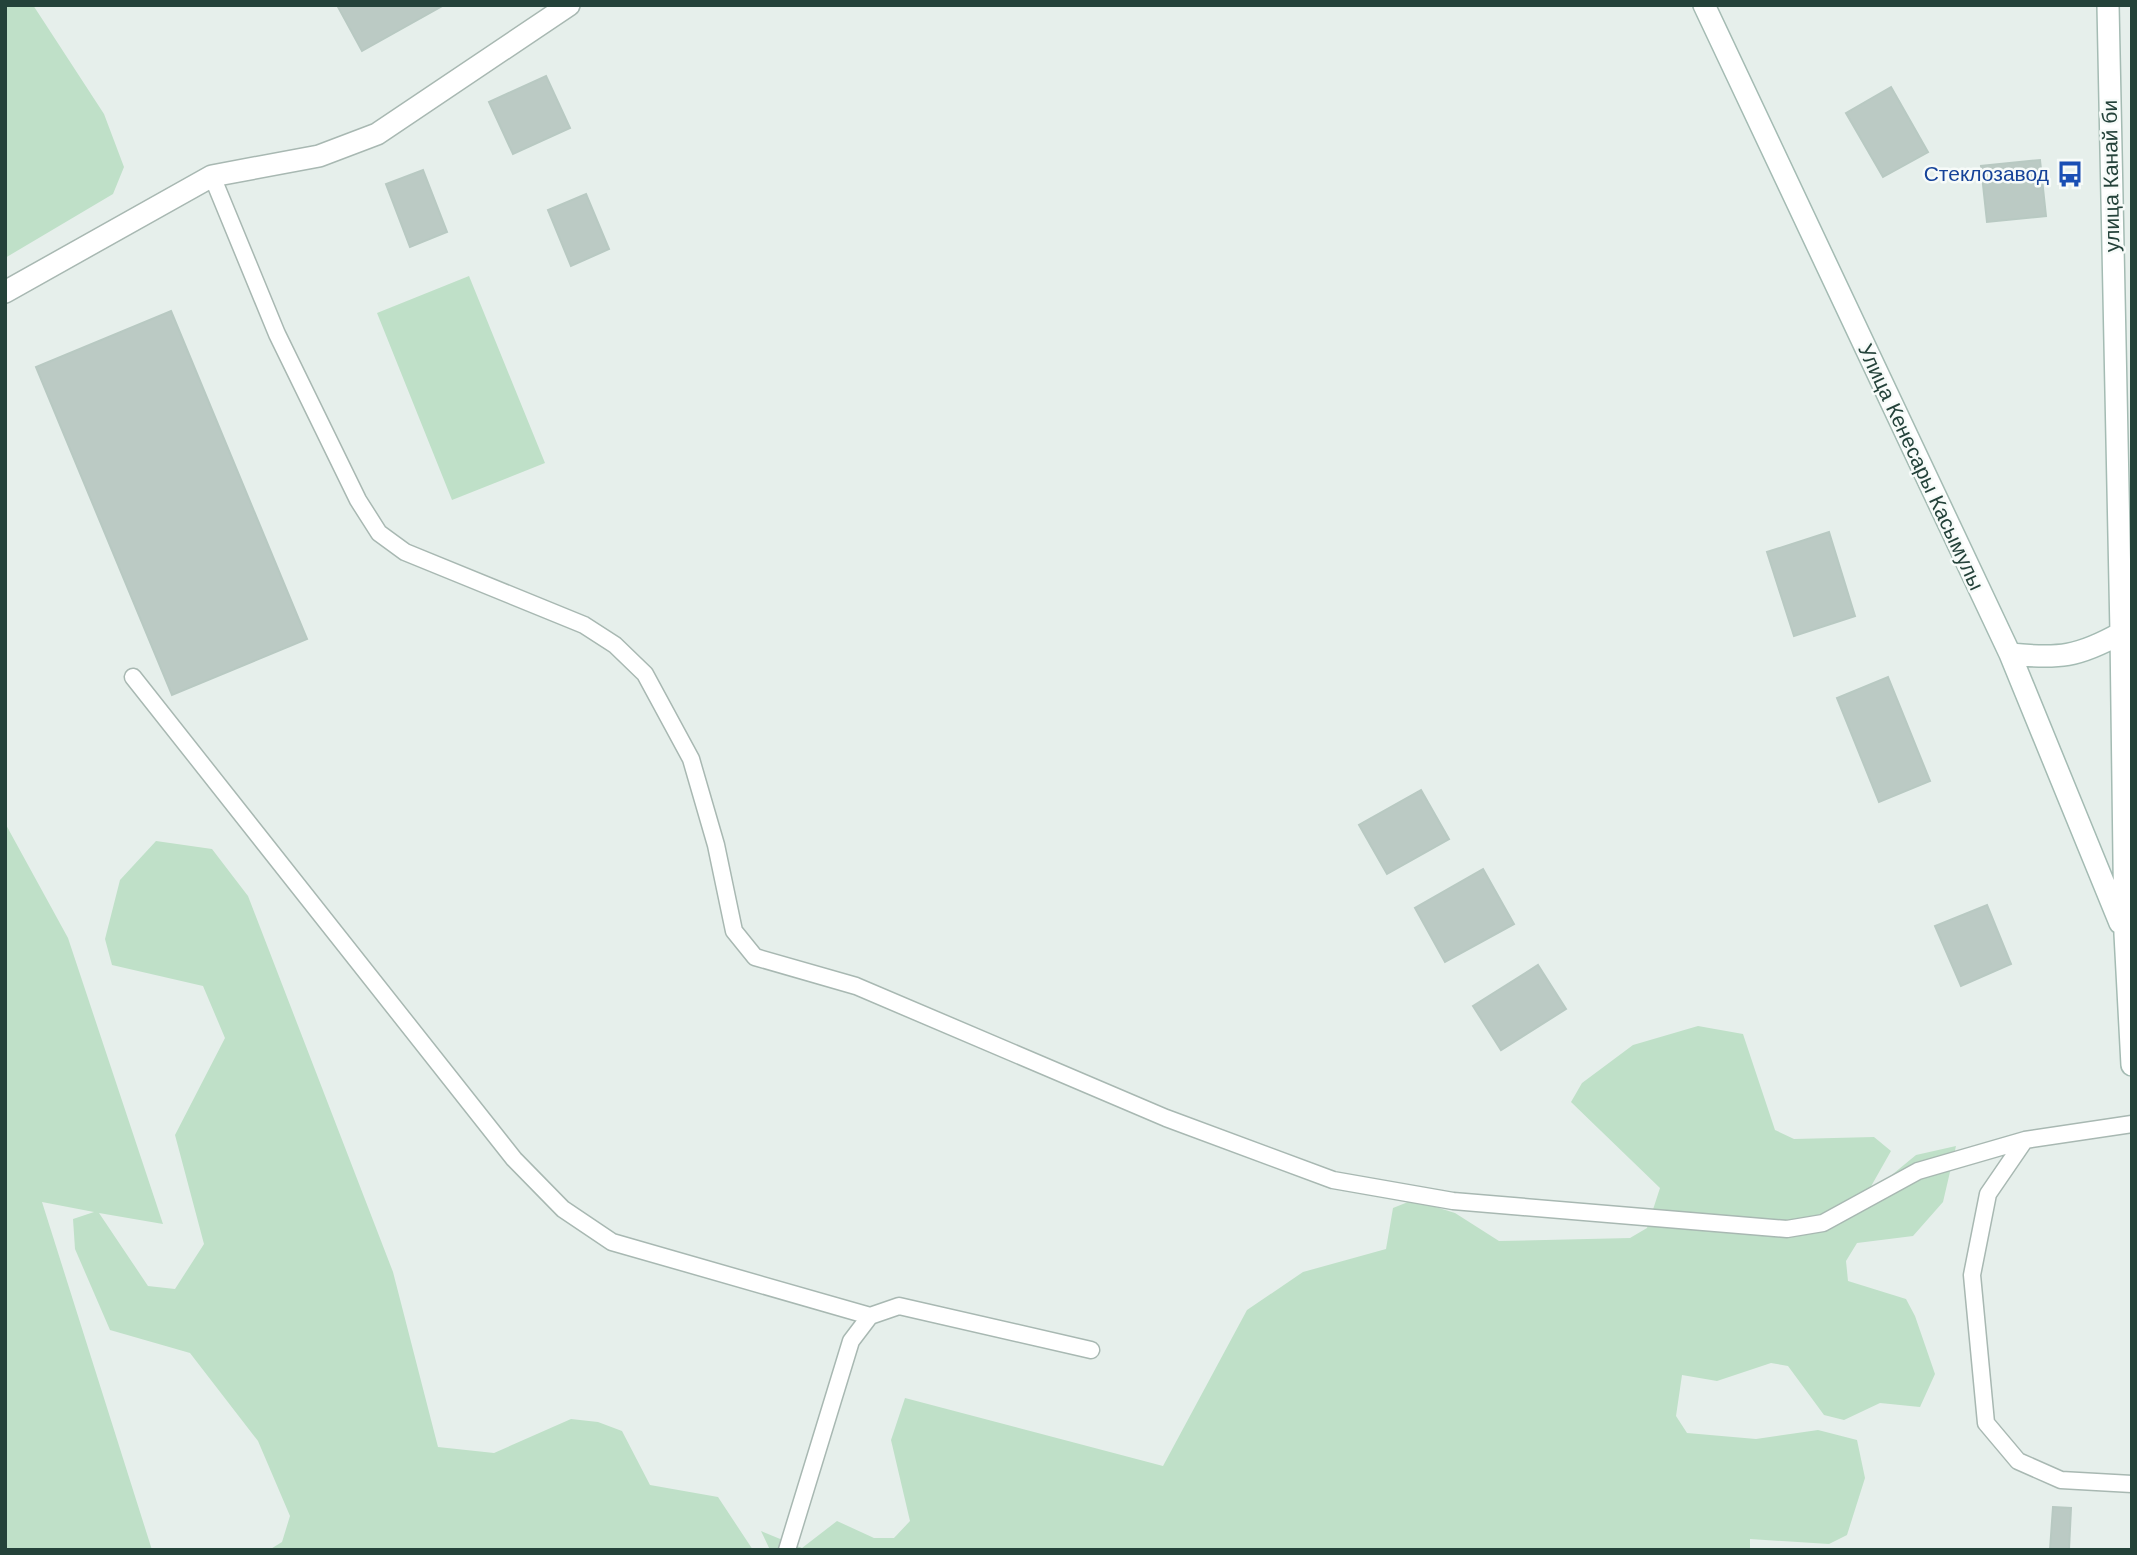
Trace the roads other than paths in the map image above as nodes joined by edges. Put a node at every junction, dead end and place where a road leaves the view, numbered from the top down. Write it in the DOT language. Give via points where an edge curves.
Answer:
graph roads {
  1 [pos="569,5"];
  2 [pos="1704,5"];
  3 [pos="2108,5"];
  4 [pos="212,176"];
  5 [pos="5,292"];
  6 [pos="2125,539"];
  7 [pos="2122,634"];
  8 [pos="2010,654"];
  9 [pos="133,677"];
  10 [pos="2124,934"];
  11 [pos="2132,1065"];
  12 [pos="2132,1124"];
  13 [pos="2025,1140"];
  14 [pos="870,1316"];
  15 [pos="1091,1350"];
  16 [pos="2132,1484"];
  17 [pos="787,1550"];
  1 -- 4 [label="main road" via="377,134 319,156"];
  2 -- 8 [label="main road, Улица Кенесары Касымулы"];
  3 -- 6 [label="main road, улица Канай би"];
  4 -- 5 [label="main road"];
  4 -- 13 [label="lane" via="277,334 358,500 379,533 405,552 584,625 615,645 645,674 691,759 734,931 755,957 856,986 1166,1118 1333,1180 1453,1201 1787,1229 1823,1223 1918,1171"];
  6 -- 7 [label="main road, улица Канай би"];
  7 -- 8 [label="main road" via="2069,656"];
  7 -- 10 [label="main road, улица Канай би"];
  8 -- 10 [label="main road, Улица Кенесары Касымулы"];
  9 -- 14 [label="lane" via="514,1160 563,1209 612,1242"];
  10 -- 11 [label="main road, улица Канай би"];
  12 -- 13 [label="lane"];
  13 -- 16 [label="lane" via="1989,1194 1972,1275 1986,1423 2018,1461 2060,1480"];
  14 -- 15 [label="lane" via="898,1306"];
  14 -- 17 [label="lane" via="852,1341"];
}
